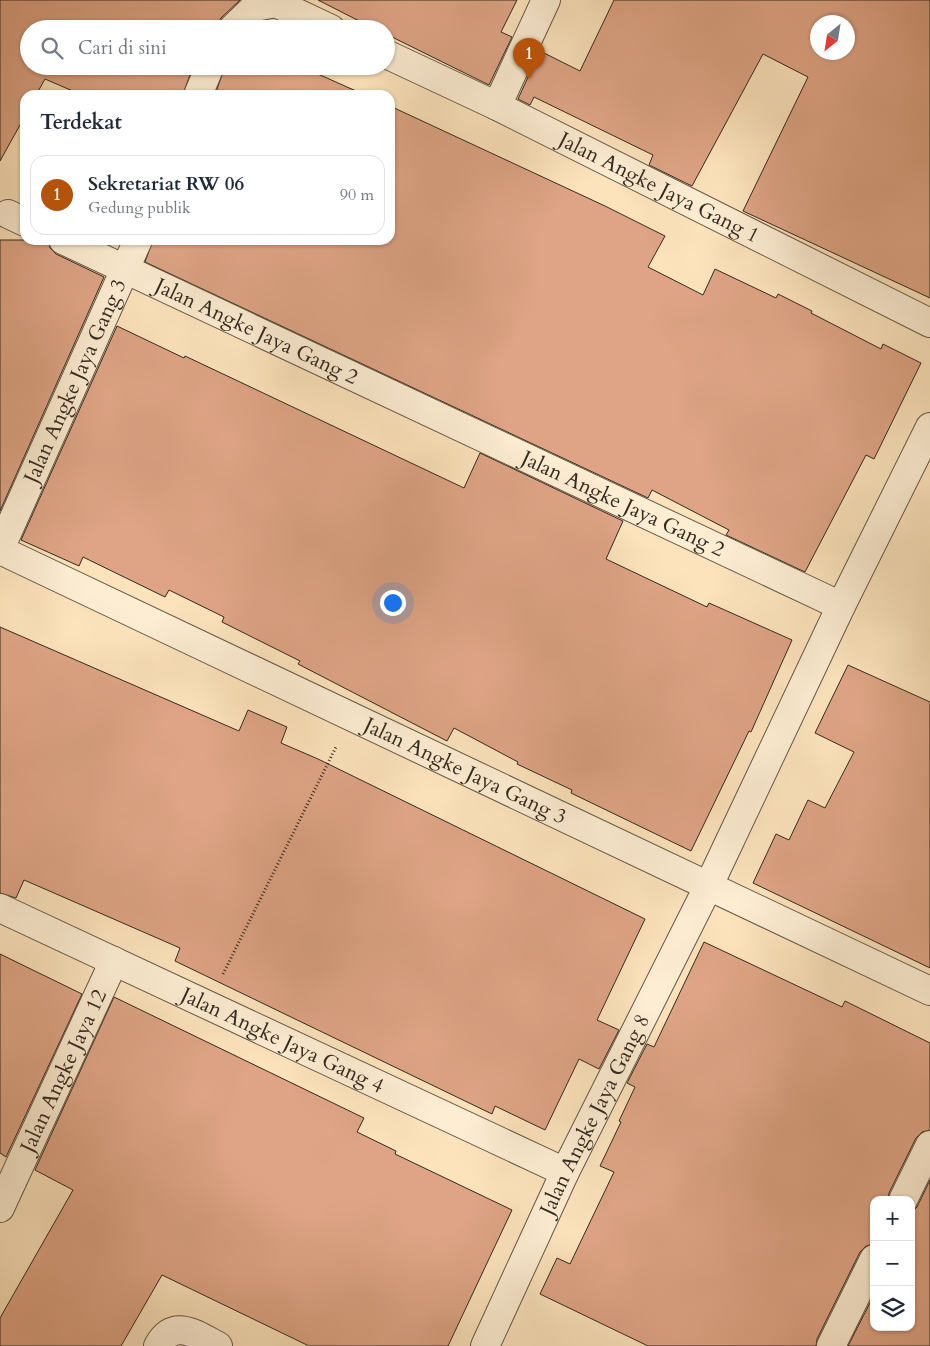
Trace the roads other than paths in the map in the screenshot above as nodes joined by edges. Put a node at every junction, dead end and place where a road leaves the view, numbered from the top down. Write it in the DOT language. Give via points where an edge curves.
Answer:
graph roads {
  1 [pos="546,0"];
  2 [pos="242,20"];
  3 [pos="312,20"];
  4 [pos="395,58"];
  5 [pos="206,75"];
  6 [pos="200,90"];
  7 [pos="497,106"];
  8 [pos="74,245"];
  9 [pos="136,245"];
  10 [pos="126,268"];
  11 [pos="930,323"];
  12 [pos="930,427"];
  13 [pos="0,549"];
  14 [pos="841,606"];
  15 [pos="709,885"];
  16 [pos="0,908"];
  17 [pos="114,961"];
  18 [pos="930,991"];
  19 [pos="930,1145"];
  20 [pos="566,1172"];
  21 [pos="905,1196"];
  22 [pos="0,1208"];
  23 [pos="870,1267"];
  24 [pos="158,1346"];
  25 [pos="218,1346"];
  26 [pos="485,1346"];
  27 [pos="831,1346"];
  1 -- 7 [label="street"];
  2 -- 3 [label="street" via="255,8 276,3"];
  4 -- 7 [label="street, Jalan Angke Jaya Gang 1"];
  5 -- 6 [label="street"];
  7 -- 11 [label="street, Jalan Angke Jaya Gang 1"];
  8 -- 10 [label="street, Jalan Angke Jaya Gang 2"];
  9 -- 10 [label="street"];
  10 -- 13 [label="street, Jalan Angke Jaya Gang 3"];
  10 -- 14 [label="street, Jalan Angke Jaya Gang 2"];
  12 -- 14 [label="street"];
  13 -- 15 [label="street, Jalan Angke Jaya Gang 3"];
  14 -- 15 [label="street"];
  15 -- 18 [label="street, Jalan Angke Jaya Gang 3"];
  15 -- 20 [label="street, Jalan Angke Jaya Gang 8"];
  16 -- 17 [label="street, Jalan Angke Jaya Gang 4"];
  17 -- 20 [label="street, Jalan Angke Jaya Gang 4"];
  17 -- 22 [label="street, Jalan Angke Jaya 12"];
  19 -- 21 [label="street"];
  20 -- 26 [label="street, Jalan Angke Jaya Gang 8"];
  23 -- 27 [label="street"];
  24 -- 25 [label="street" via="168,1332 179,1329"];
}
